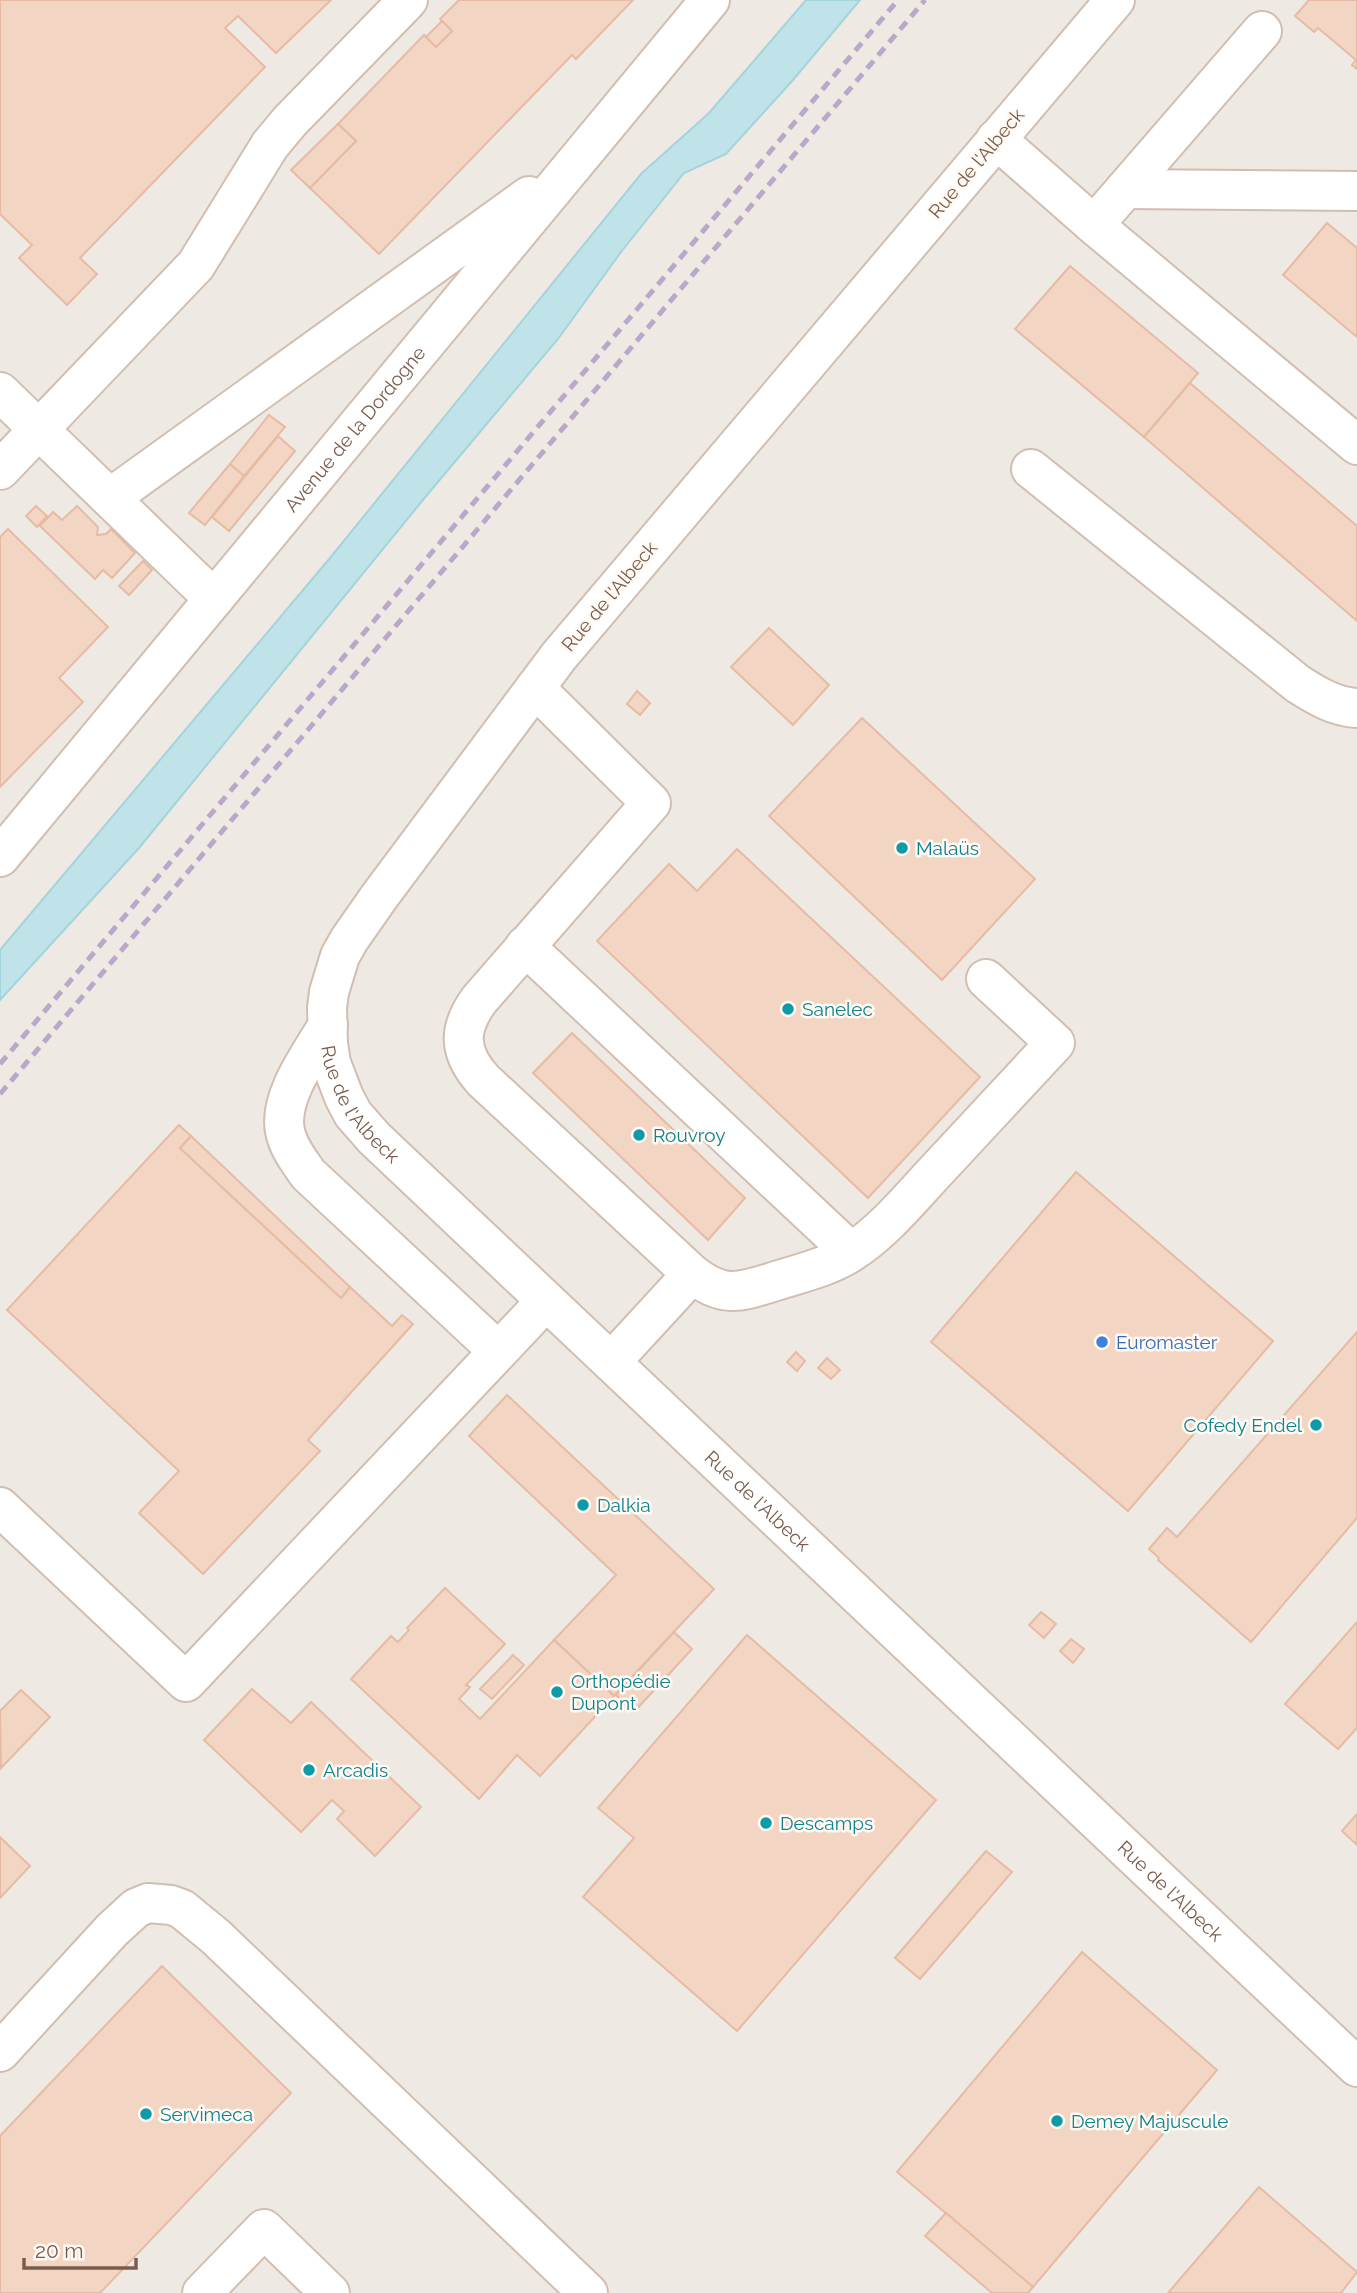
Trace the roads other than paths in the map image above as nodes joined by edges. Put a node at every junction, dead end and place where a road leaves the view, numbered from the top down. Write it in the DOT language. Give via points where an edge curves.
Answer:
graph roads {
  1 [pos="408,0"];
  2 [pos="710,0"];
  3 [pos="1115,0"];
  4 [pos="1262,31"];
  5 [pos="996,139"];
  6 [pos="573,164"];
  7 [pos="1125,189"];
  8 [pos="1357,191"];
  9 [pos="1094,225"];
  10 [pos="0,392"];
  11 [pos="40,430"];
  12 [pos="1357,445"];
  13 [pos="1031,469"];
  14 [pos="0,470"];
  15 [pos="110,498"];
  16 [pos="214,599"];
  17 [pos="535,688"];
  18 [pos="1357,708"];
  19 [pos="0,857"];
  20 [pos="526,946"];
  21 [pos="986,979"];
  22 [pos="328,1026"];
  23 [pos="851,1252"];
  24 [pos="692,1274"];
  25 [pos="546,1301"];
  26 [pos="498,1351"];
  27 [pos="611,1362"];
  28 [pos="0,1507"];
  29 [pos="0,2052"];
  30 [pos="1357,2067"];
  31 [pos="202,2293"];
  32 [pos="330,2293"];
  33 [pos="588,2293"];
  1 -- 11 [label="street" via="270,145 196,265"];
  2 -- 6 [label="street, Avenue de la Dordogne"];
  3 -- 5 [label="street, Rue de l'Albeck"];
  4 -- 7 [label="street"];
  5 -- 9 [label="street"];
  5 -- 17 [label="street, Rue de l'Albeck"];
  6 -- 15 [label="street"];
  6 -- 16 [label="street, Avenue de la Dordogne"];
  7 -- 8 [label="street"];
  7 -- 9 [label="street"];
  9 -- 12 [label="street"];
  10 -- 11 [label="street"];
  11 -- 14 [label="street"];
  11 -- 15 [label="street"];
  13 -- 18 [label="street" via="1298,684 1329,702"];
  15 -- 16 [label="street"];
  16 -- 19 [label="street, Avenue de la Dordogne"];
  17 -- 20 [label="street" via="651,803"];
  17 -- 22 [label="street, Rue de l'Albeck" via="349,940 333,975"];
  20 -- 23 [label="street"];
  20 -- 24 [label="street" via="470,1013 463,1038 468,1059 483,1080"];
  21 -- 23 [label="street" via="1055,1043 899,1210"];
  22 -- 25 [label="street, Rue de l'Albeck" via="337,1080 363,1127"];
  22 -- 26 [label="street" via="286,1104 289,1144 308,1174"];
  23 -- 24 [label="street" via="823,1266 732,1293 706,1285"];
  24 -- 27 [label="street"];
  25 -- 26 [label="street"];
  25 -- 27 [label="street, Rue de l'Albeck"];
  26 -- 28 [label="street" via="186,1682"];
  27 -- 30 [label="street, Rue de l'Albeck"];
  29 -- 33 [label="street" via="136,1908 160,1903 183,1909"];
  31 -- 32 [label="street" via="264,2229"];
}
